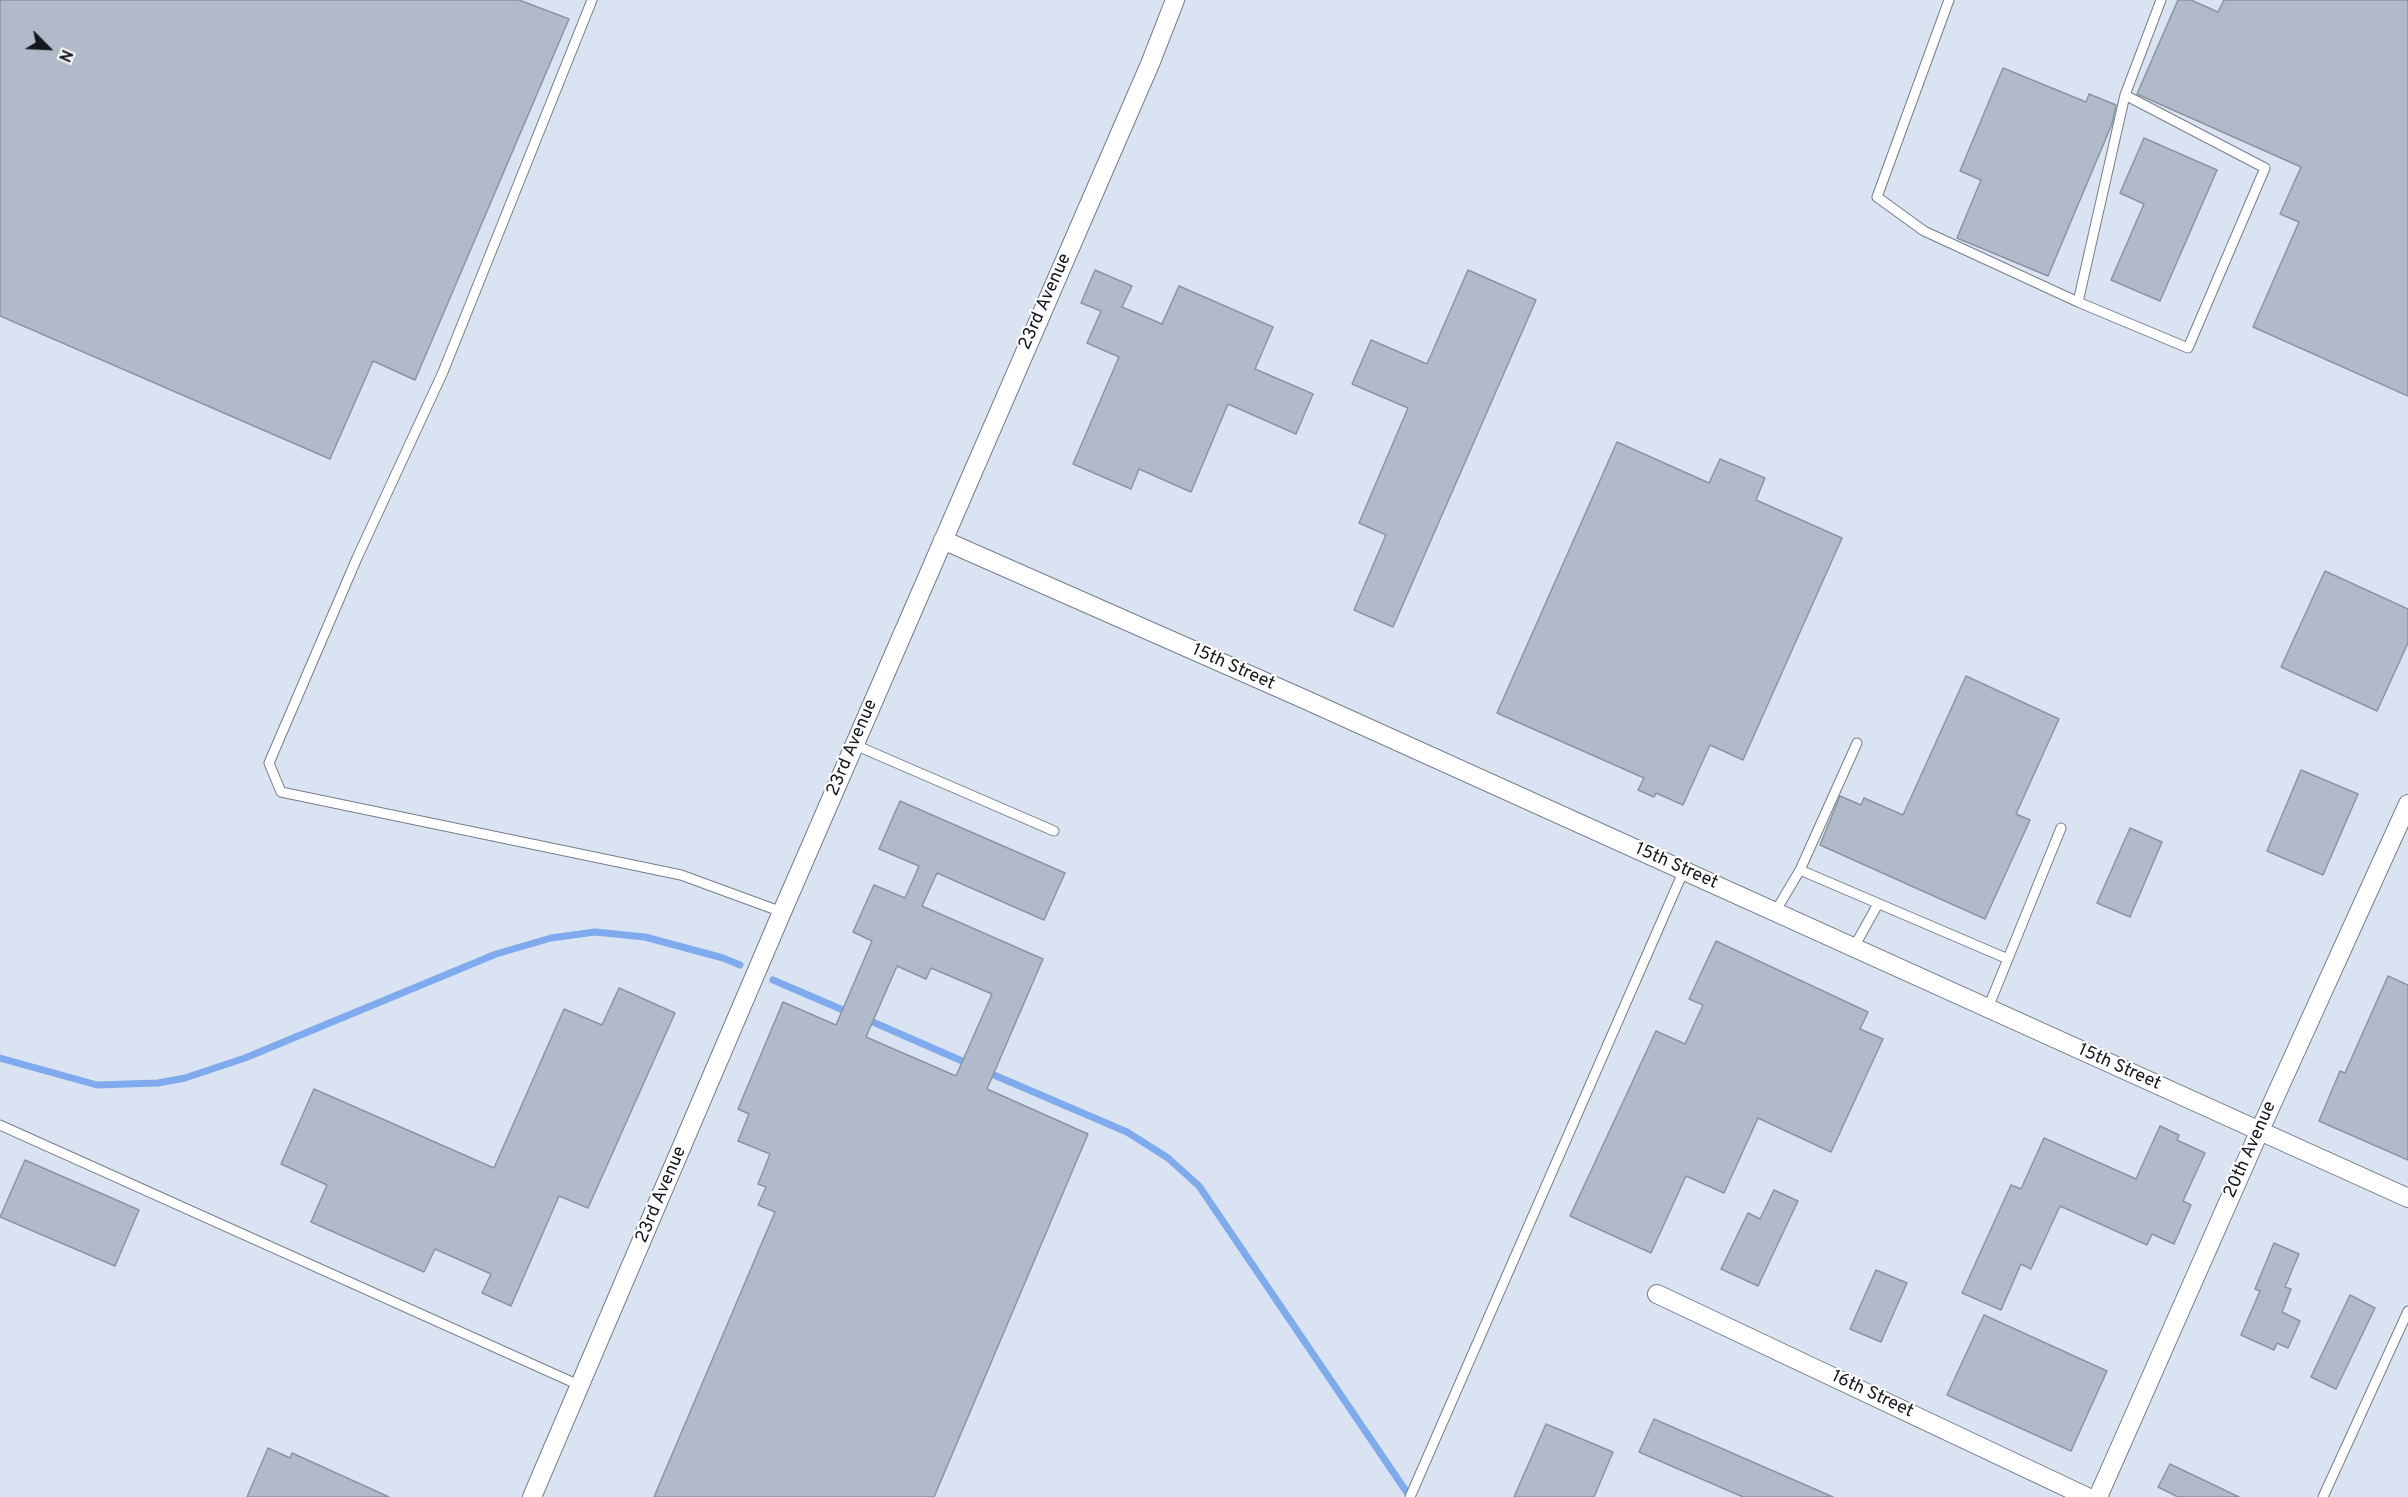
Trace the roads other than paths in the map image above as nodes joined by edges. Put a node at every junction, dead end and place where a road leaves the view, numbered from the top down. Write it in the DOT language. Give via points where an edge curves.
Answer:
graph roads {
  1 [pos="592,0"];
  2 [pos="1175,0"];
  3 [pos="1949,0"];
  4 [pos="2161,0"];
  5 [pos="2125,95"];
  6 [pos="2078,302"];
  7 [pos="943,540"];
  8 [pos="1857,743"];
  9 [pos="855,745"];
  10 [pos="2408,804"];
  11 [pos="2061,828"];
  12 [pos="1054,831"];
  13 [pos="1684,870"];
  14 [pos="1800,870"];
  15 [pos="1878,904"];
  16 [pos="782,912"];
  17 [pos="1775,912"];
  18 [pos="1854,948"];
  19 [pos="2008,958"];
  20 [pos="1988,1008"];
  21 [pos="0,1125"];
  22 [pos="2260,1130"];
  23 [pos="2408,1198"];
  24 [pos="1657,1294"];
  25 [pos="2408,1311"];
  26 [pos="581,1386"];
  27 [pos="532,1497"];
  28 [pos="1410,1497"];
  29 [pos="2087,1497"];
  30 [pos="2098,1497"];
  31 [pos="2323,1497"];
  1 -- 16 [label="lane" via="443,372 269,762 281,792 681,875"];
  2 -- 7 [label="street, 23rd Avenue"];
  3 -- 6 [label="lane" via="1877,197 1924,231"];
  4 -- 5 [label="lane"];
  5 -- 6 [label="lane"];
  5 -- 6 [label="lane" via="2265,168 2188,348"];
  7 -- 9 [label="street, 23rd Avenue"];
  7 -- 13 [label="street, 15th Street"];
  8 -- 14 [label="lane"];
  9 -- 12 [label="lane"];
  9 -- 16 [label="street, 23rd Avenue"];
  10 -- 22 [label="street, 20th Avenue"];
  11 -- 19 [label="lane"];
  13 -- 17 [label="street, 15th Street"];
  13 -- 28 [label="lane"];
  14 -- 15 [label="lane"];
  14 -- 17 [label="lane"];
  15 -- 18 [label="lane"];
  15 -- 19 [label="lane"];
  16 -- 26 [label="street, 23rd Avenue"];
  17 -- 18 [label="street, 15th Street"];
  18 -- 20 [label="street, 15th Street"];
  19 -- 20 [label="lane"];
  20 -- 22 [label="street, 15th Street"];
  21 -- 26 [label="lane"];
  22 -- 23 [label="street, 15th Street"];
  22 -- 30 [label="street, 20th Avenue"];
  24 -- 29 [label="street, 16th Street"];
  25 -- 31 [label="lane"];
  26 -- 27 [label="street, 23rd Avenue"];
}
